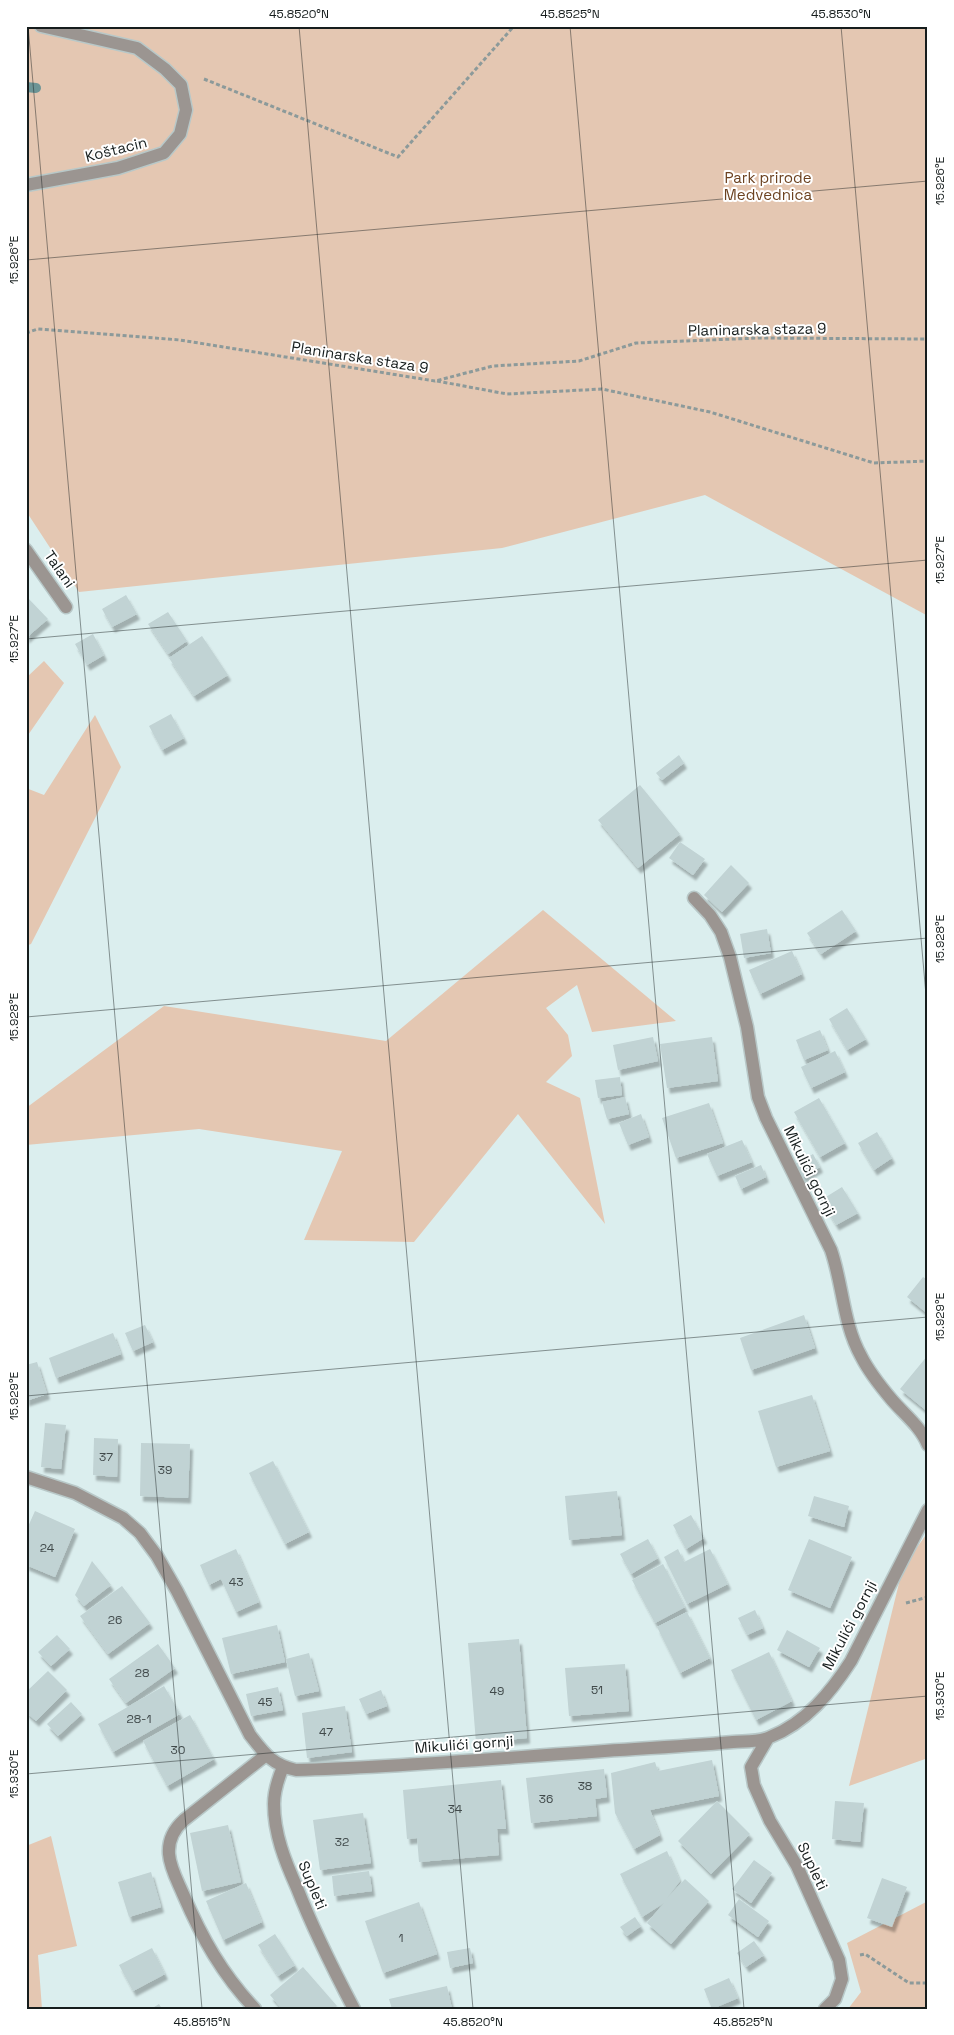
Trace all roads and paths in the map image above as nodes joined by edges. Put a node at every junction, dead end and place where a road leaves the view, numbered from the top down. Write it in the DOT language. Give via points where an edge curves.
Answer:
graph roads {
  1 [pos="41,26"];
  2 [pos="514,26"];
  3 [pos="195,75"];
  4 [pos="26,186"];
  5 [pos="26,333"];
  6 [pos="928,339"];
  7 [pos="435,381"];
  8 [pos="928,461"];
  9 [pos="26,550"];
  10 [pos="66,607"];
  11 [pos="694,898"];
  12 [pos="928,1445"];
  13 [pos="26,1477"];
  14 [pos="928,1510"];
  15 [pos="768,1738"];
  16 [pos="266,1755"];
  17 [pos="283,1767"];
  18 [pos="839,1960"];
  19 [pos="928,1983"];
  20 [pos="255,2009"];
  21 [pos="354,2009"];
  22 [pos="825,2009"];
  1 -- 4 [label="street, Koštacin" via="137,48 181,85 186,110 180,134 164,154 118,168"];
  2 -- 3 [label="path" via="398,157"];
  5 -- 7 [label="path, Planinarska staza 9" via="38,329 180,340"];
  6 -- 7 [label="path, Planinarska staza 9" via="758,338 636,343 579,361 492,366"];
  7 -- 8 [label="path" via="507,394 602,389 710,412 874,463"];
  9 -- 10 [label="street, Talani"];
  11 -- 12 [label="street, Mikulići gornji" via="721,932 730,957 747,1027 758,1097 831,1250 852,1337 876,1379"];
  13 -- 16 [label="street, Mikulići gornji" via="75,1493 122,1518 140,1533 177,1591 250,1735"];
  14 -- 15 [label="street, Mikulići gornji" via="841,1677 828,1695 787,1730"];
  15 -- 17 [label="street, Mikulići gornji" via="333,1769"];
  15 -- 18 [label="street, Supleti" via="751,1768 754,1785 770,1821 797,1866"];
  16 -- 17 [label="street, Mikulići gornji"];
  16 -- 20 [label="street" via="174,1830 169,1854 180,1887 208,1947"];
  17 -- 21 [label="street, Supleti" via="276,1784 274,1802 280,1848 307,1913"];
  18 -- 19 [label="path" via="865,1954 909,1983"];
  18 -- 22 [label="street, Supleti" via="842,1980 835,1999"];
}
